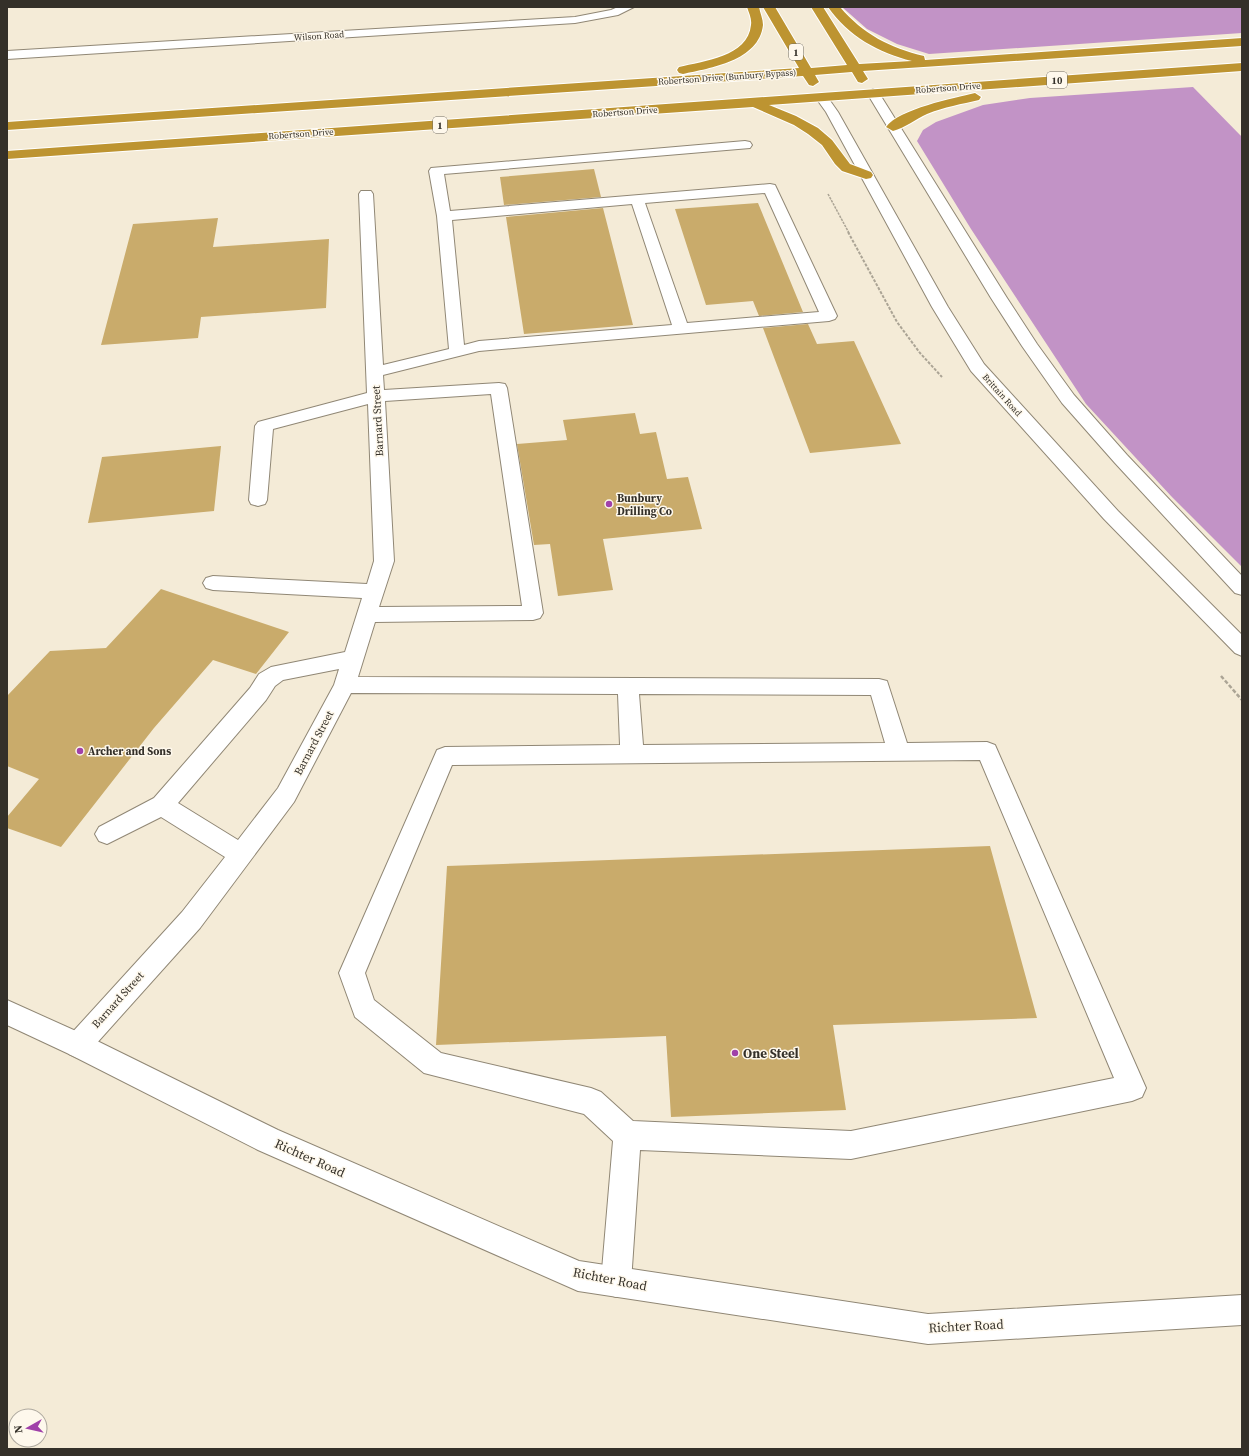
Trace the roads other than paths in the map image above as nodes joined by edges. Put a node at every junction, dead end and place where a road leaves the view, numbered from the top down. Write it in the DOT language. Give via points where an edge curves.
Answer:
graph roads {
  1 [pos="628,7"];
  2 [pos="753,7"];
  3 [pos="769,7"];
  4 [pos="817,7"];
  5 [pos="834,7"];
  6 [pos="1242,42"];
  7 [pos="7,55"];
  8 [pos="937,63"];
  9 [pos="1242,67"];
  10 [pos="855,68"];
  11 [pos="807,71"];
  12 [pos="1027,82"];
  13 [pos="599,85"];
  14 [pos="873,93"];
  15 [pos="822,98"];
  16 [pos="751,104"];
  17 [pos="7,126"];
  18 [pos="894,127"];
  19 [pos="746,145"];
  20 [pos="7,155"];
  21 [pos="866,175"];
  22 [pos="366,194"];
  23 [pos="637,200"];
  24 [pos="444,216"];
  25 [pos="681,328"];
  26 [pos="457,352"];
  27 [pos="375,372"];
  28 [pos="376,396"];
  29 [pos="258,500"];
  30 [pos="213,583"];
  31 [pos="1242,588"];
  32 [pos="374,592"];
  33 [pos="366,615"];
  34 [pos="1242,648"];
  35 [pos="352,659"];
  36 [pos="345,685"];
  37 [pos="628,686"];
  38 [pos="899,752"];
  39 [pos="632,754"];
  40 [pos="162,805"];
  41 [pos="108,834"];
  42 [pos="241,854"];
  43 [pos="7,1012"];
  44 [pos="78,1044"];
  45 [pos="627,1135"];
  46 [pos="616,1282"];
  47 [pos="1242,1310"];
  1 -- 7 [label="main road, Wilson Road" via="614,13 575,20"];
  2 -- 13 [label="highway, 1" via="757,24 752,41 734,55 672,72"];
  3 -- 11 [label="highway, 1"];
  4 -- 10 [label="highway"];
  5 -- 8 [label="highway" via="846,23 869,40 902,56"];
  6 -- 8 [label="highway"];
  8 -- 10 [label="highway"];
  9 -- 12 [label="highway, Robertson Drive / 10"];
  10 -- 11 [label="highway, Robertson Drive (Bunbury Bypass) / 1"];
  10 -- 14 [label="highway"];
  11 -- 13 [label="highway, Robertson Drive (Bunbury Bypass) / 1"];
  11 -- 15 [label="highway, 1"];
  12 -- 14 [label="highway, Robertson Drive / 10"];
  12 -- 18 [label="highway" via="1006,93 941,104 907,118"];
  13 -- 17 [label="highway, 1"];
  14 -- 15 [label="highway, Robertson Drive / 1"];
  14 -- 18 [label="main road"];
  15 -- 16 [label="highway, Robertson Drive / 1"];
  15 -- 21 [label="main road, Brittain Road"];
  16 -- 20 [label="highway, Robertson Drive / 1"];
  16 -- 21 [label="highway" via="803,124 822,137 844,167"];
  18 -- 31 [label="main road" via="1030,346 1068,399"];
  19 -- 24 [label="main road" via="436,171"];
  21 -- 34 [label="main road, Brittain Road" via="976,367 1111,515"];
  22 -- 27 [label="main road, Barnard Street"];
  23 -- 24 [label="main road"];
  23 -- 25 [label="main road"];
  23 -- 25 [label="main road" via="770,188 829,316"];
  24 -- 26 [label="main road"];
  25 -- 26 [label="main road" via="478,346"];
  26 -- 27 [label="main road"];
  27 -- 28 [label="main road, Barnard Street"];
  28 -- 29 [label="main road" via="264,426"];
  28 -- 32 [label="main road, Barnard Street" via="384,561"];
  28 -- 33 [label="main road" via="500,388 533,613"];
  30 -- 32 [label="main road"];
  32 -- 33 [label="main road, Barnard Street"];
  33 -- 35 [label="main road, Barnard Street"];
  35 -- 36 [label="main road, Barnard Street"];
  35 -- 40 [label="main road" via="278,673 267,680 258,694"];
  36 -- 37 [label="main road"];
  36 -- 42 [label="main road, Barnard Street" via="286,796"];
  37 -- 38 [label="main road" via="879,687"];
  37 -- 39 [label="main road"];
  38 -- 39 [label="main road"];
  38 -- 45 [label="main road" via="987,751 1132,1088 852,1145"];
  39 -- 45 [label="main road" via="445,756 352,974 364,1008 434,1064 591,1102"];
  40 -- 41 [label="main road"];
  40 -- 42 [label="main road"];
  42 -- 44 [label="main road, Barnard Street" via="191,920"];
  43 -- 44 [label="main road, Richter Road"];
  44 -- 46 [label="main road, Richter Road" via="275,1143 578,1276"];
  45 -- 46 [label="main road"];
  46 -- 47 [label="main road, Richter Road" via="928,1329"];
}
